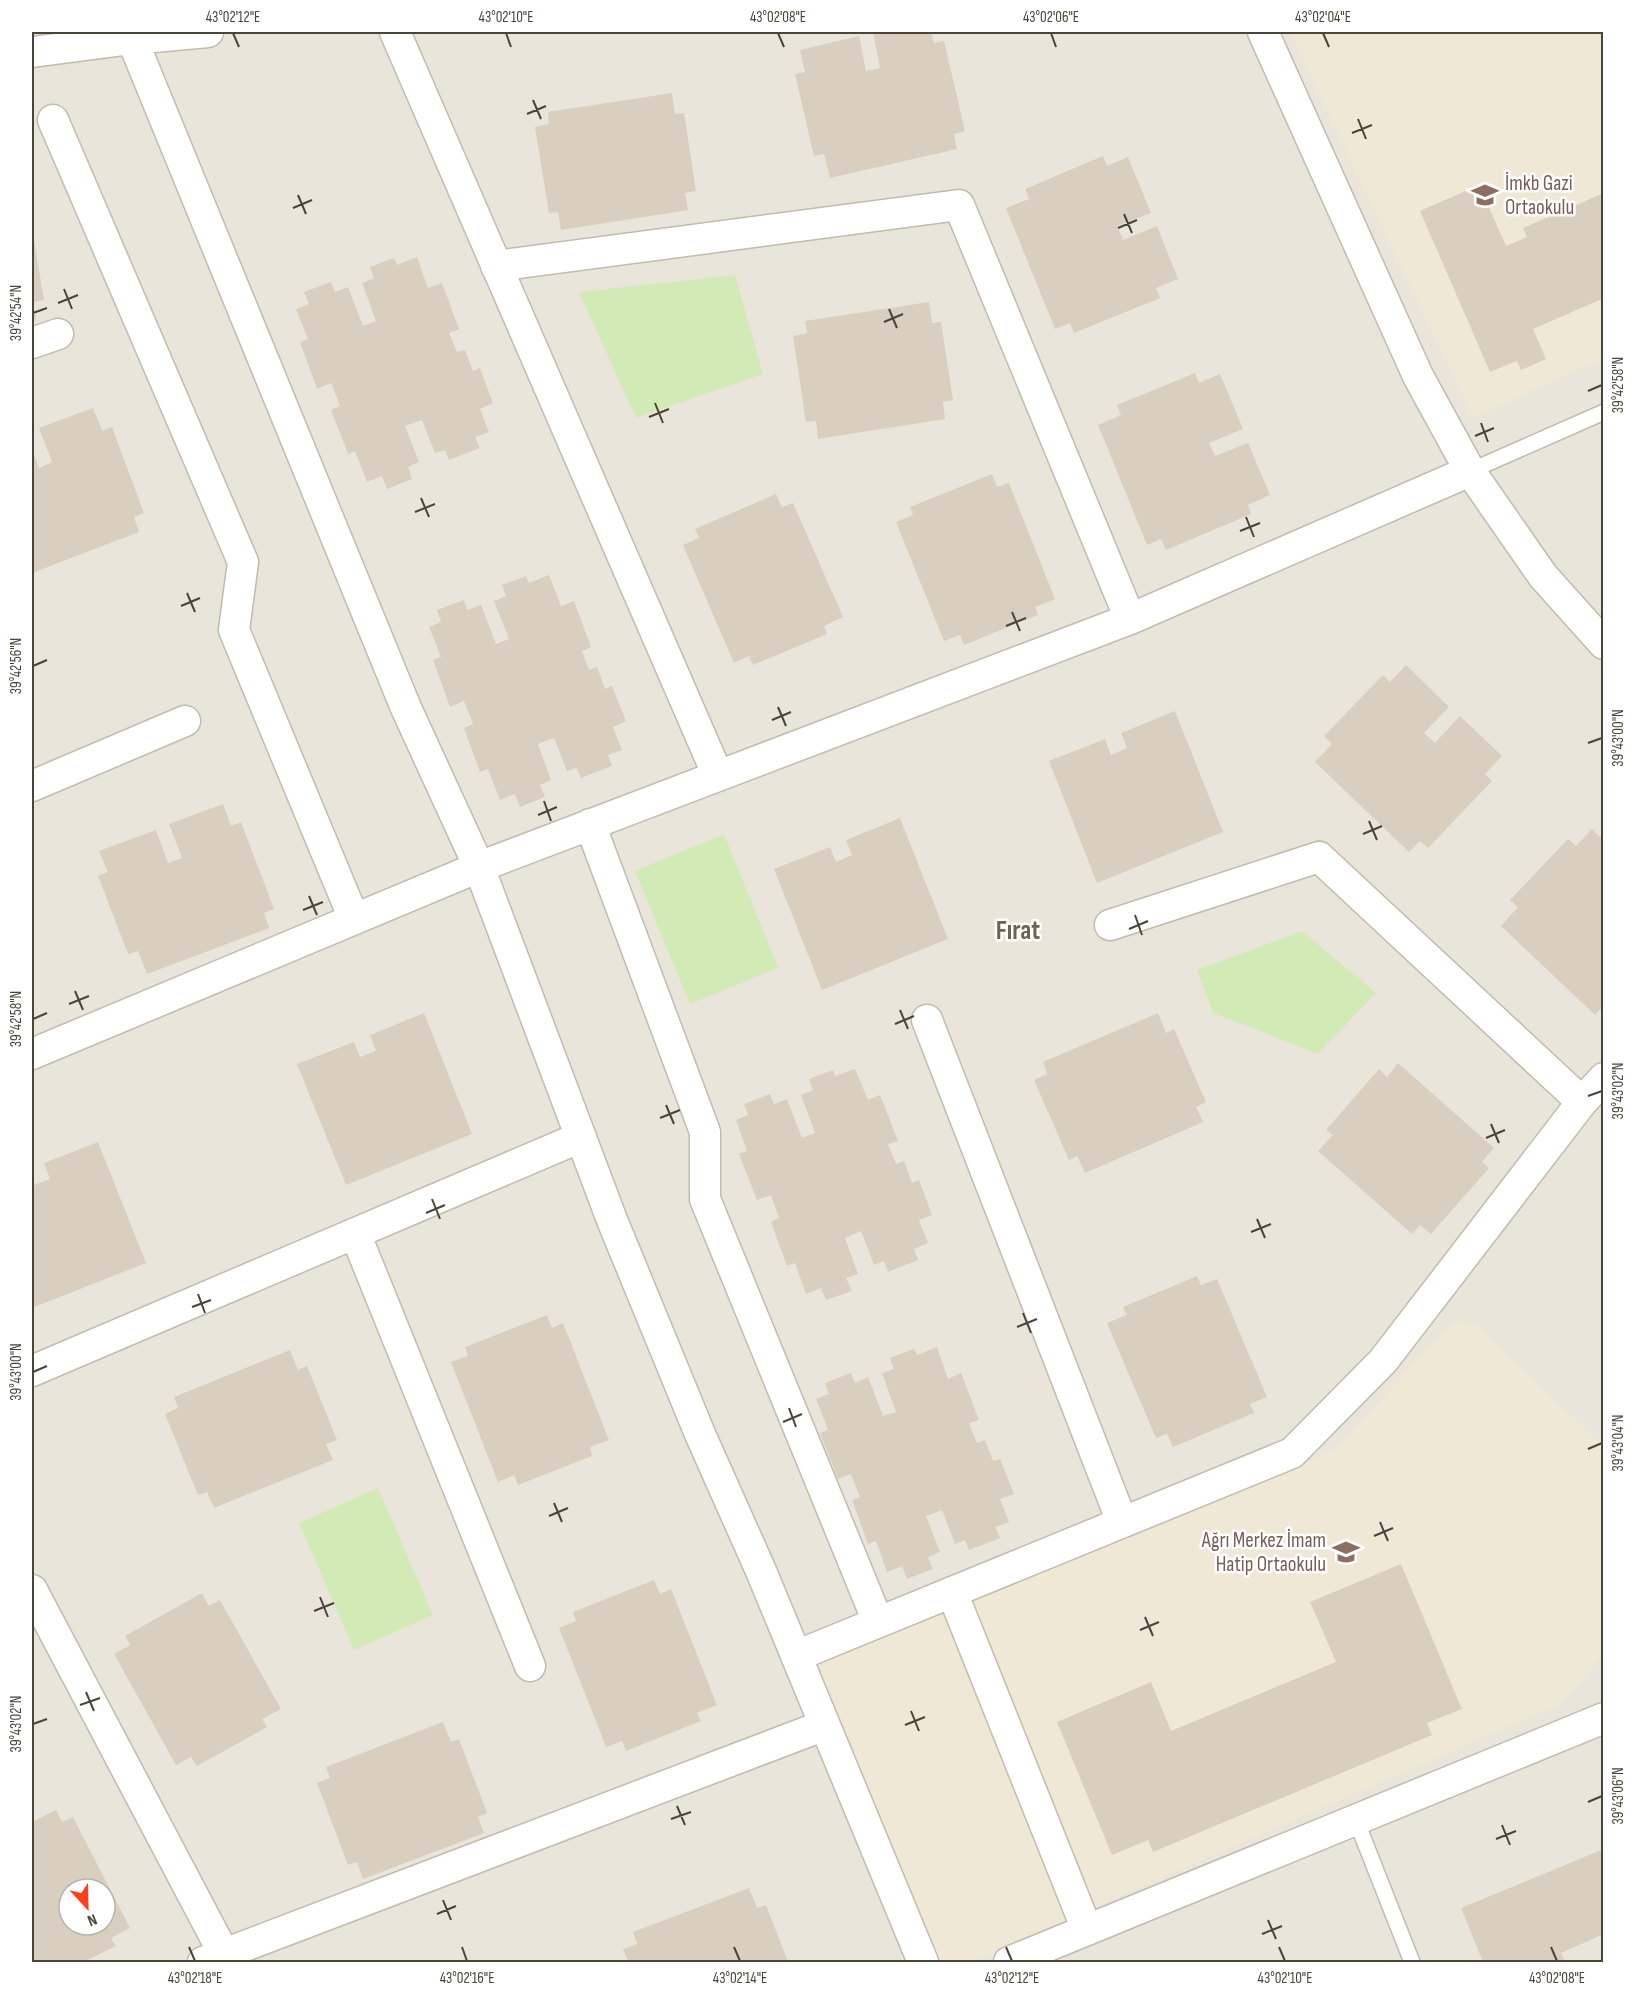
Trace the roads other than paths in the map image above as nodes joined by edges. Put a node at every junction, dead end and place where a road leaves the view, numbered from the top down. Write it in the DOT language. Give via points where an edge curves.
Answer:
graph roads {
  1 [pos="208,32"];
  2 [pos="395,32"];
  3 [pos="1263,32"];
  4 [pos="132,39"];
  5 [pos="32,52"];
  6 [pos="53,120"];
  7 [pos="496,266"];
  8 [pos="1604,412"];
  9 [pos="1470,471"];
  10 [pos="1130,620"];
  11 [pos="1604,644"];
  12 [pos="185,721"];
  13 [pos="717,776"];
  14 [pos="32,786"];
  15 [pos="590,824"];
  16 [pos="478,867"];
  17 [pos="354,919"];
  18 [pos="1110,925"];
  19 [pos="927,1020"];
  20 [pos="32,1054"];
  21 [pos="1604,1078"];
  22 [pos="1582,1102"];
  23 [pos="581,1137"];
  24 [pos="355,1233"];
  25 [pos="32,1371"];
  26 [pos="1122,1522"];
  27 [pos="32,1590"];
  28 [pos="952,1592"];
  29 [pos="879,1622"];
  30 [pos="796,1656"];
  31 [pos="530,1666"];
  32 [pos="1604,1718"];
  33 [pos="825,1725"];
  34 [pos="1356,1820"];
  35 [pos="1087,1930"];
  36 [pos="214,1958"];
  37 [pos="923,1962"];
  38 [pos="1009,1962"];
  39 [pos="1412,1962"];
  1 -- 4 [label="street"];
  2 -- 7 [label="street"];
  3 -- 9 [label="street" via="1418,376"];
  4 -- 5 [label="street"];
  4 -- 16 [label="street" via="406,708"];
  6 -- 17 [label="street" via="243,562 234,630"];
  7 -- 10 [label="street" via="959,205"];
  7 -- 13 [label="street"];
  8 -- 9 [label="lane"];
  9 -- 10 [label="street"];
  9 -- 11 [label="street" via="1543,576"];
  10 -- 13 [label="street"];
  12 -- 14 [label="street"];
  13 -- 15 [label="street"];
  15 -- 16 [label="street"];
  15 -- 29 [label="street" via="705,1132 705,1199"];
  16 -- 17 [label="street"];
  16 -- 23 [label="street"];
  17 -- 20 [label="street"];
  18 -- 22 [label="street" via="1319,857"];
  19 -- 26 [label="street"];
  21 -- 22 [label="street"];
  22 -- 26 [label="street" via="1383,1360 1292,1453"];
  23 -- 24 [label="street"];
  23 -- 30 [label="street" via="700,1434"];
  24 -- 25 [label="street"];
  24 -- 31 [label="street"];
  26 -- 28 [label="street"];
  27 -- 36 [label="street"];
  28 -- 29 [label="street"];
  28 -- 35 [label="street"];
  29 -- 30 [label="street"];
  30 -- 33 [label="street"];
  32 -- 34 [label="street"];
  33 -- 36 [label="street"];
  33 -- 37 [label="street"];
  34 -- 35 [label="street"];
  34 -- 39 [label="lane"];
  35 -- 38 [label="street"];
}
